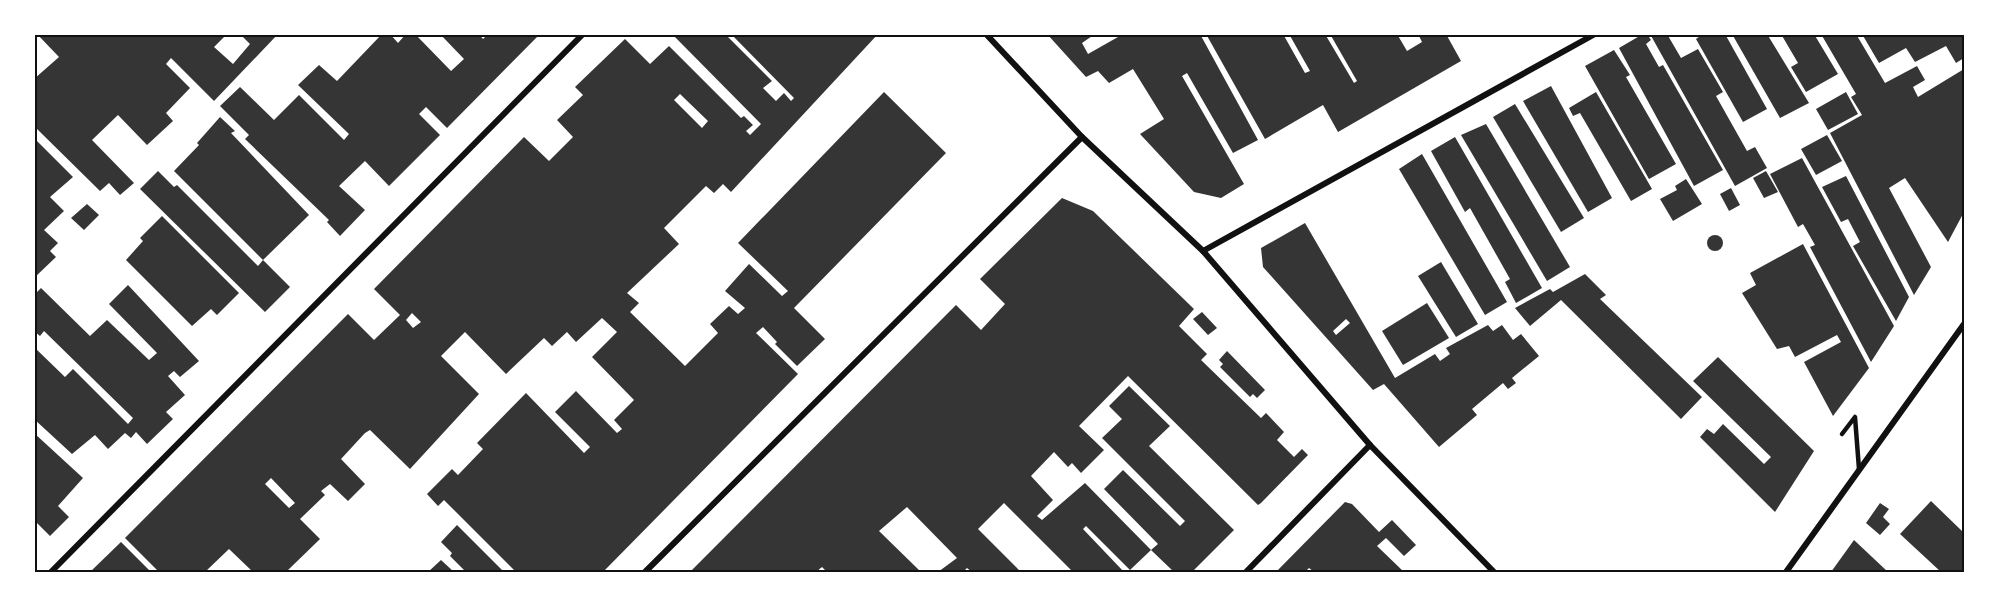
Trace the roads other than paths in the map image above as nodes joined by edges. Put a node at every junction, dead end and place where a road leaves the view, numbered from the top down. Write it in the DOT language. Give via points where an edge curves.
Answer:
graph roads {
  1 [pos="583,34"];
  2 [pos="986,34"];
  3 [pos="1595,34"];
  4 [pos="1082,137"];
  5 [pos="1203,251"];
  6 [pos="1965,324"];
  7 [pos="1842,434"];
  8 [pos="1370,445"];
  9 [pos="1859,469"];
  10 [pos="51,573"];
  11 [pos="645,573"];
  12 [pos="1246,573"];
  13 [pos="1494,573"];
  14 [pos="1786,573"];
  1 -- 10 [label="street"];
  2 -- 4 [label="street"];
  3 -- 5 [label="street"];
  4 -- 5 [label="street"];
  4 -- 11 [label="street"];
  5 -- 8 [label="street"];
  6 -- 9 [label="street"];
  7 -- 9 [label="lane" via="1855,417"];
  8 -- 12 [label="street"];
  8 -- 13 [label="street"];
  9 -- 14 [label="street"];
}
